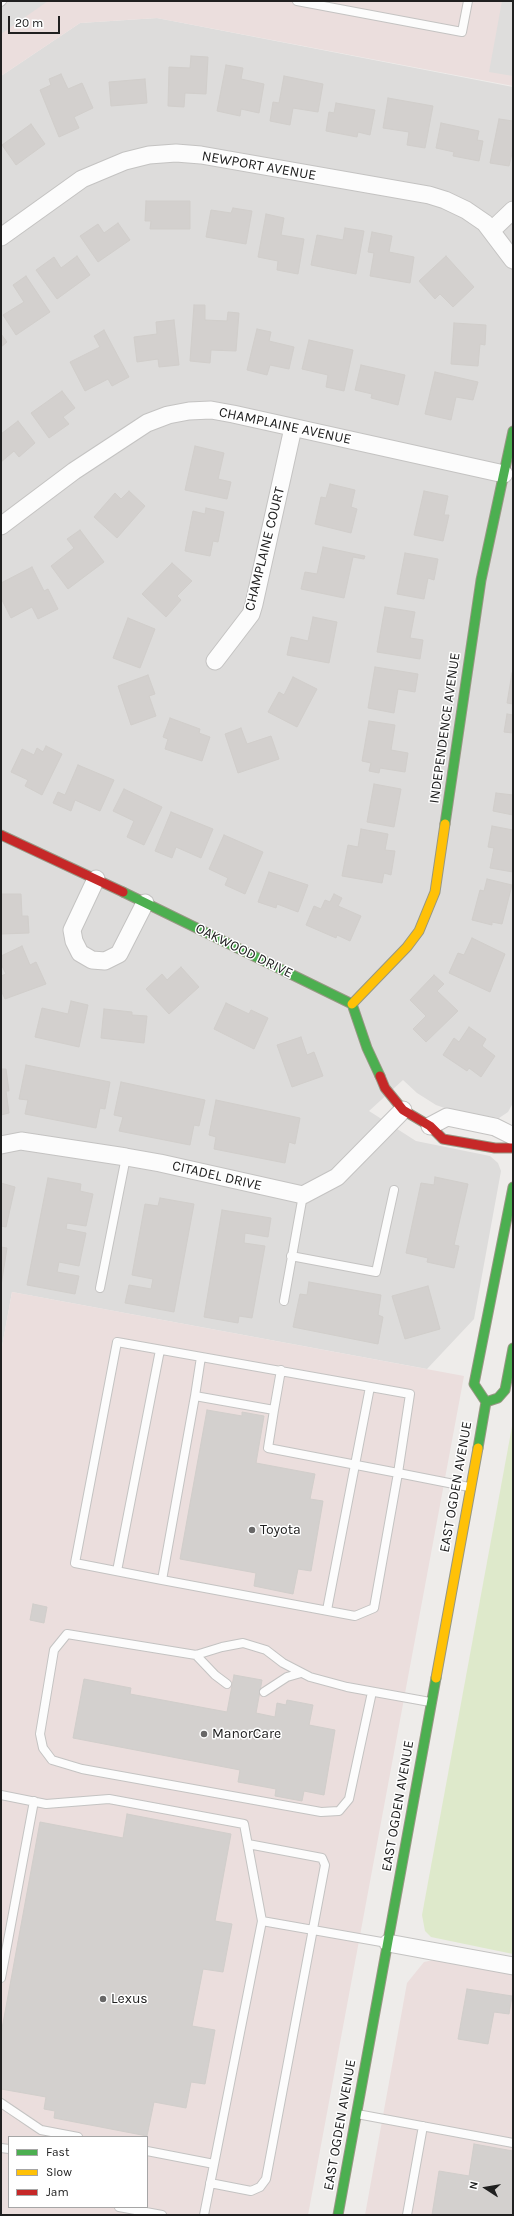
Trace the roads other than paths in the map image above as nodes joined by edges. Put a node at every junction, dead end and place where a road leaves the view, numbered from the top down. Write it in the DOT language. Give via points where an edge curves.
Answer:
graph roads {
  1 [pos="297,1"];
  2 [pos="468,1"];
  3 [pos="513,210"];
  4 [pos="492,231"];
  5 [pos="1,237"];
  6 [pos="513,260"];
  7 [pos="293,428"];
  8 [pos="513,431"];
  9 [pos="504,474"];
  10 [pos="1,526"];
  11 [pos="215,662"];
  12 [pos="1,835"];
  13 [pos="96,879"];
  14 [pos="145,903"];
  15 [pos="352,1004"];
  16 [pos="403,1110"];
  17 [pos="430,1126"];
  18 [pos="513,1136"];
  19 [pos="1,1145"];
  20 [pos="513,1148"];
  21 [pos="126,1157"];
  22 [pos="513,1187"];
  23 [pos="394,1190"];
  24 [pos="303,1195"];
  25 [pos="291,1256"];
  26 [pos="100,1288"];
  27 [pos="284,1301"];
  28 [pos="513,1348"];
  29 [pos="160,1350"];
  30 [pos="201,1357"];
  31 [pos="281,1370"];
  32 [pos="370,1386"];
  33 [pos="195,1396"];
  34 [pos="486,1402"];
  35 [pos="274,1410"];
  36 [pos="355,1465"];
  37 [pos="398,1473"];
  38 [pos="470,1488"];
  39 [pos="117,1571"];
  40 [pos="162,1580"];
  41 [pos="327,1610"];
  42 [pos="196,1655"];
  43 [pos="301,1673"];
  44 [pos="227,1684"];
  45 [pos="264,1692"];
  46 [pos="372,1692"];
  47 [pos="431,1702"];
  48 [pos="1,1795"];
  49 [pos="34,1801"];
  50 [pos="248,1844"];
  51 [pos="262,1921"];
  52 [pos="312,1930"];
  53 [pos="388,1943"];
  54 [pos="513,1966"];
  55 [pos="1,1978"];
  56 [pos="1,2103"];
  57 [pos="357,2114"];
  58 [pos="423,2126"];
  59 [pos="73,2136"];
  60 [pos="513,2143"];
  61 [pos="148,2151"];
  62 [pos="214,2164"];
  63 [pos="210,2183"];
  64 [pos="124,2208"];
  65 [pos="162,2215"];
  66 [pos="204,2215"];
  67 [pos="338,2215"];
  68 [pos="407,2215"];
  1 -- 2 [label="lane" via="462,32"];
  3 -- 4 [label="street"];
  4 -- 5 [label="street, NEWPORT AVENUE" via="486,223 466,210 430,195 201,155 176,153 149,155 125,161 82,179"];
  4 -- 6 [label="street, NEWPORT AVENUE"];
  7 -- 9 [label="street, CHAMPLAINE AVENUE"];
  7 -- 10 [label="street, CHAMPLAINE AVENUE" via="211,410 168,415 147,423 74,471"];
  7 -- 11 [label="street, CHAMPLAINE COURT" via="251,614"];
  8 -- 9 [label="street, INDEPENDENCE AVENUE"];
  9 -- 15 [label="street, INDEPENDENCE AVENUE" via="481,580 435,892 419,931"];
  12 -- 13 [label="street, OAKWOOD DRIVE"];
  13 -- 14 [label="street, OAKWOOD DRIVE"];
  13 -- 14 [label="street" via="72,930 80,953 92,960 105,961 119,954"];
  14 -- 15 [label="street, OAKWOOD DRIVE"];
  15 -- 16 [label="street" via="367,1048 385,1088"];
  16 -- 17 [label="street"];
  16 -- 24 [label="street" via="337,1177"];
  17 -- 18 [label="street" via="447,1118 495,1126"];
  17 -- 20 [label="street" via="443,1139 495,1148"];
  19 -- 21 [label="street, CITADEL DRIVE" via="21,1141"];
  21 -- 24 [label="street, CITADEL DRIVE"];
  21 -- 26 [label="lane"];
  22 -- 34 [label="street" via="474,1384"];
  23 -- 25 [label="lane" via="376,1272"];
  24 -- 25 [label="lane"];
  25 -- 27 [label="lane"];
  28 -- 34 [label="street" via="505,1390 498,1398"];
  29 -- 30 [label="lane"];
  29 -- 39 [label="lane"];
  29 -- 39 [label="lane" via="117,1342 76,1563"];
  30 -- 31 [label="lane"];
  30 -- 33 [label="lane"];
  31 -- 32 [label="lane"];
  31 -- 35 [label="lane"];
  32 -- 36 [label="lane"];
  32 -- 37 [label="lane" via="410,1394"];
  33 -- 35 [label="lane"];
  33 -- 40 [label="lane"];
  34 -- 38 [label="street, EAST OGDEN AVENUE"];
  35 -- 36 [label="lane" via="268,1448"];
  36 -- 37 [label="lane"];
  36 -- 41 [label="lane"];
  37 -- 38 [label="lane"];
  37 -- 41 [label="lane" via="374,1608 355,1616"];
  38 -- 47 [label="street, EAST OGDEN AVENUE"];
  39 -- 40 [label="lane"];
  40 -- 41 [label="lane"];
  42 -- 43 [label="lane" via="243,1643 266,1650"];
  42 -- 44 [label="lane"];
  42 -- 46 [label="lane" via="66,1634 54,1650 40,1734 43,1748 52,1760 82,1769 321,1812 340,1811 349,1799 355,1780"];
  43 -- 45 [label="lane" via="287,1677"];
  43 -- 46 [label="lane" via="318,1680"];
  46 -- 47 [label="lane"];
  47 -- 53 [label="street, EAST OGDEN AVENUE"];
  48 -- 49 [label="lane"];
  49 -- 50 [label="lane" via="46,1804 109,1799 244,1824"];
  49 -- 55 [label="lane"];
  50 -- 51 [label="lane"];
  50 -- 52 [label="lane" via="324,1860 326,1865"];
  51 -- 52 [label="lane"];
  51 -- 62 [label="lane"];
  52 -- 53 [label="lane"];
  52 -- 63 [label="lane" via="266,2179 260,2188 251,2190"];
  53 -- 54 [label="street"];
  53 -- 57 [label="street, EAST OGDEN AVENUE"];
  56 -- 59 [label="lane" via="41,2130"];
  57 -- 58 [label="lane"];
  57 -- 67 [label="street, EAST OGDEN AVENUE"];
  58 -- 60 [label="lane"];
  58 -- 68 [label="lane"];
  61 -- 62 [label="lane"];
  62 -- 63 [label="lane"];
  63 -- 66 [label="lane"];
  64 -- 65 [label="lane"];
}
